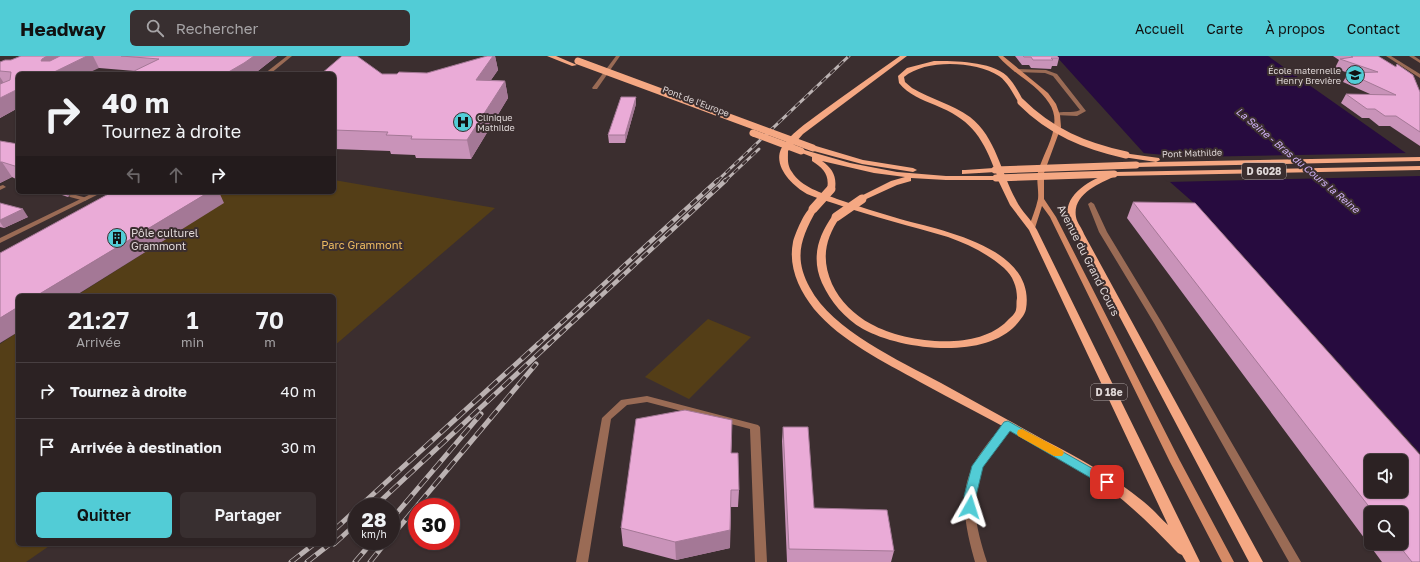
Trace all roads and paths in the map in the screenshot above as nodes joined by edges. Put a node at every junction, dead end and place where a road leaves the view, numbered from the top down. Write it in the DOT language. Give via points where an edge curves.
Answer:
graph roads {
  1 [pos="290,56"];
  2 [pos="550,56"];
  3 [pos="565,56"];
  4 [pos="618,56"];
  5 [pos="904,56"];
  6 [pos="948,56"];
  7 [pos="1000,56"];
  8 [pos="1388,56"];
  9 [pos="1411,56"];
  10 [pos="1420,62"];
  11 [pos="576,63"];
  12 [pos="972,64"];
  13 [pos="1017,71"];
  14 [pos="270,72"];
  15 [pos="1420,76"];
  16 [pos="595,88"];
  17 [pos="1057,114"];
  18 [pos="812,153"];
  19 [pos="1420,159"];
  20 [pos="1214,163"];
  21 [pos="1420,168"];
  22 [pos="996,174"];
  23 [pos="1114,174"];
  24 [pos="967,176"];
  25 [pos="914,177"];
  26 [pos="96,194"];
  27 [pos="72,196"];
  28 [pos="85,199"];
  29 [pos="1041,199"];
  30 [pos="1091,204"];
  31 [pos="1032,228"];
  32 [pos="0,240"];
  33 [pos="1008,425"];
  34 [pos="1191,558"];
  35 [pos="582,562"];
  36 [pos="761,562"];
  37 [pos="981,562"];
  38 [pos="1228,562"];
  39 [pos="1256,562"];
  40 [pos="1295,562"];
  1 -- 14 [label="street"];
  2 -- 11 [label="main road"];
  3 -- 11 [label="main road"];
  4 -- 16 [label="street"];
  5 -- 25 [label="main road, bridge" via="800,132 784,151 784,165 789,175 810,192 866,212 953,236 982,248 1009,267 1022,289 1021,311 1003,330 973,342 954,345 912,342 859,322 832,295 820,262 820,250 826,231 836,217 862,198"];
  6 -- 12 [label="main road"];
  7 -- 13 [label="main road"];
  8 -- 15 [label="street"];
  9 -- 10 [label="street"];
  11 -- 18 [label="main road, Pont de l'Europe, bridge"];
  11 -- 18 [label="main road, Pont de l'Europe, bridge" via="801,151"];
  12 -- 20 [label="main road, bridge" via="989,68 1007,80 1021,102 1038,120 1055,131 1092,147 1155,160"];
  12 -- 31 [label="main road, D 18e" via="942,61 916,65 904,71 902,83 960,114 976,128 995,161 1012,202"];
  13 -- 17 [label="main road" via="1040,88"];
  13 -- 17 [label="street" via="1046,72 1055,75 1083,111 1077,114"];
  17 -- 29 [label="main road" via="1058,127 1041,173"];
  18 -- 24 [label="main road" via="880,166"];
  18 -- 25 [label="main road" via="872,172"];
  18 -- 33 [label="main road, bridge" via="829,171 833,181 830,189 800,228 796,264 809,296 823,314 869,349"];
  19 -- 20 [label="main road, Pont Mathilde / D 6028"];
  20 -- 22 [label="main road, Pont Mathilde / D 6028, bridge"];
  21 -- 23 [label="main road, Pont Mathilde / D 6028"];
  22 -- 23 [label="main road, Pont Mathilde / D 6028, bridge"];
  22 -- 24 [label="main road, Pont Mathilde"];
  23 -- 39 [label="main road" via="1094,183 1077,195 1072,205 1072,216"];
  24 -- 25 [label="main road"];
  26 -- 28 [label="street"];
  27 -- 28 [label="street"];
  28 -- 32 [label="street"];
  29 -- 31 [label="main road, Avenue du Grand Cours"];
  29 -- 38 [label="main road, Avenue du Grand Cours / D 18e" via="1053,217 1175,462"];
  30 -- 40 [label="street" via="1103,232"];
  31 -- 34 [label="main road, D 18e"];
  33 -- 34 [label="main road" via="1095,473 1119,490 1140,506"];
  33 -- 37 [label="street" via="978,466 970,496 970,519"];
  35 -- 36 [label="street" via="607,418 624,402 647,399 755,427"];
}
